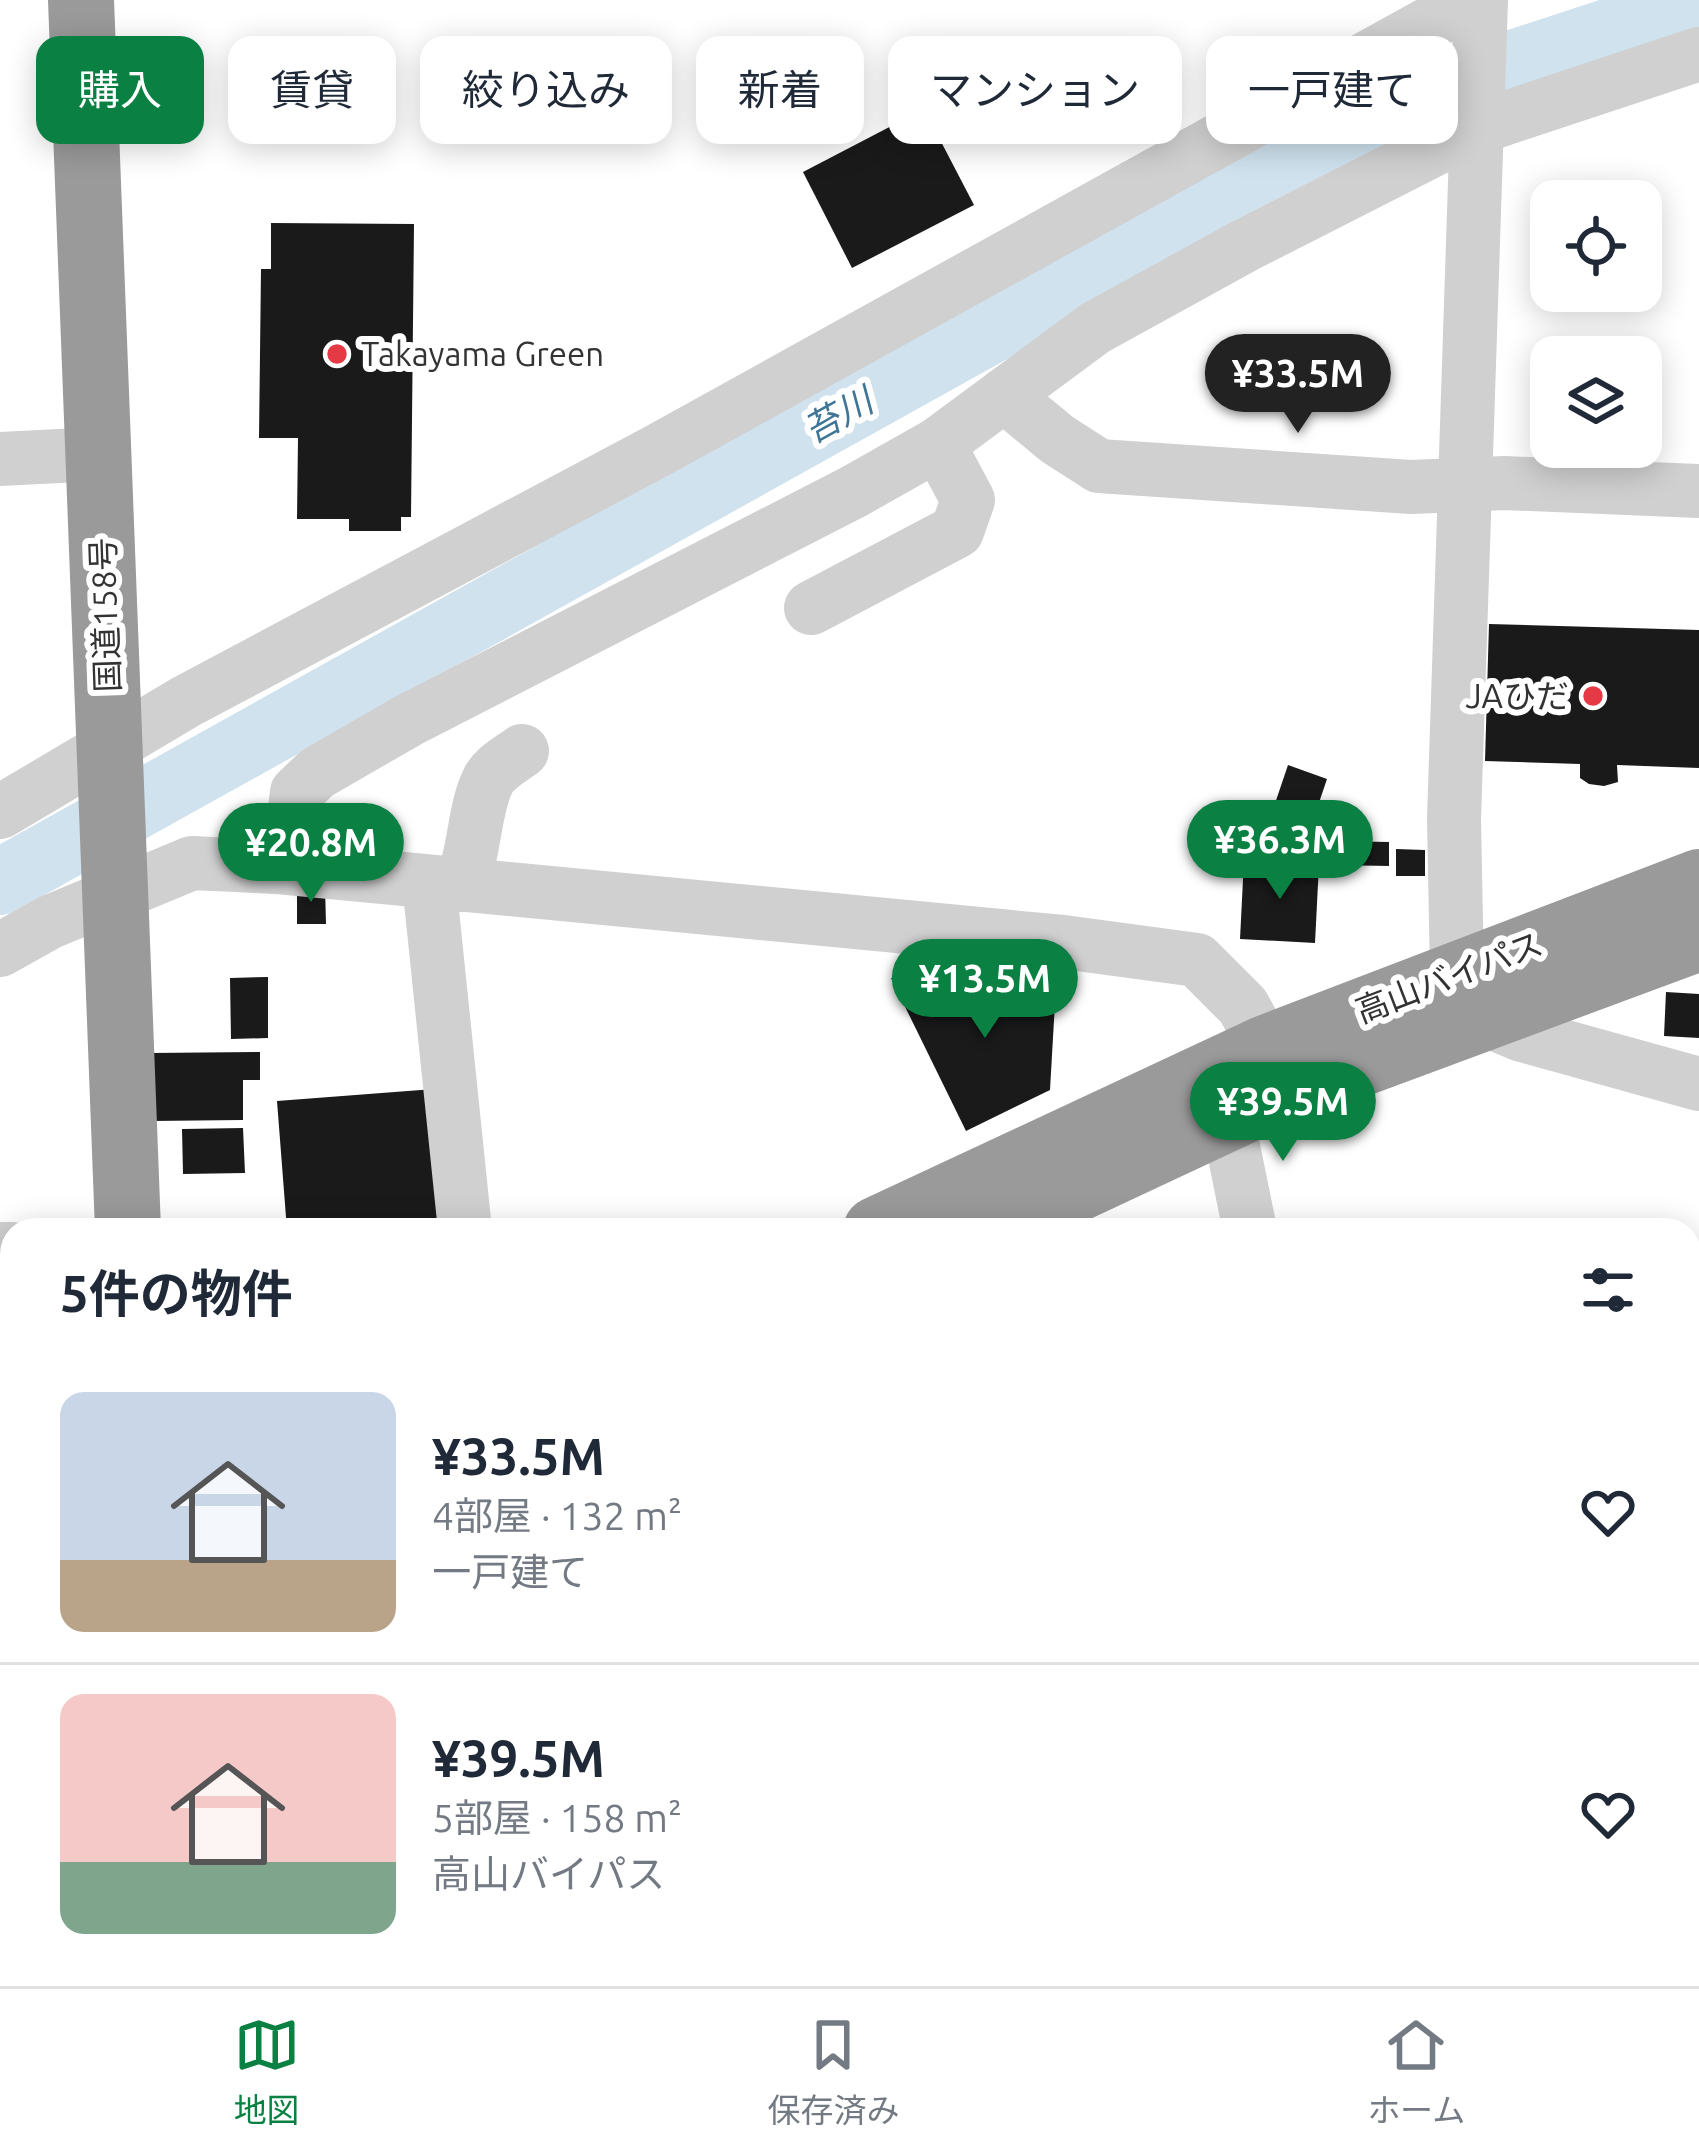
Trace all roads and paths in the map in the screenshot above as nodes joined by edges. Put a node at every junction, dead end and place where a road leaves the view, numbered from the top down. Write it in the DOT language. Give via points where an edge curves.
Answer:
graph roads {
  1 [pos="81,0"];
  2 [pos="1478,4"];
  3 [pos="1699,54"];
  4 [pos="1476,121"];
  5 [pos="1004,395"];
  6 [pos="938,444"];
  7 [pos="98,454"];
  8 [pos="0,460"];
  9 [pos="1462,484"];
  10 [pos="1699,490"];
  11 [pos="811,608"];
  12 [pos="522,752"];
  13 [pos="111,757"];
  14 [pos="0,812"];
  15 [pos="278,868"];
  16 [pos="1699,882"];
  17 [pos="117,884"];
  18 [pos="445,884"];
  19 [pos="1699,938"];
  20 [pos="0,950"];
  21 [pos="1468,995"];
  22 [pos="1266,1048"];
  23 [pos="1699,1084"];
  24 [pos="1227,1117"];
  25 [pos="119,1218"];
  26 [pos="464,1218"];
  27 [pos="902,1218"];
  28 [pos="1014,1218"];
  29 [pos="1248,1218"];
  1 -- 7 [label="highway, 国道158号"];
  2 -- 4 [label="street"];
  2 -- 13 [label="street" via="187,701"];
  3 -- 4 [label="street"];
  4 -- 5 [label="street" via="1096,328"];
  4 -- 9 [label="street"];
  5 -- 6 [label="street"];
  5 -- 9 [label="street" via="1087,460 1134,471"];
  6 -- 11 [label="street" via="968,500 957,531"];
  6 -- 15 [label="street" via="317,773 297,792 291,841"];
  7 -- 8 [label="street"];
  7 -- 13 [label="highway, 国道158号"];
  9 -- 10 [label="street"];
  9 -- 21 [label="street" via="1454,819"];
  12 -- 18 [label="street" via="487,783 472,858"];
  13 -- 14 [label="street"];
  13 -- 17 [label="highway, 国道158号"];
  15 -- 17 [label="street" via="192,863"];
  15 -- 18 [label="street"];
  16 -- 21 [label="highway, 高山バイパス"];
  17 -- 20 [label="street"];
  17 -- 25 [label="highway, 国道158号"];
  18 -- 22 [label="street" via="1197,960 1243,1006"];
  18 -- 26 [label="street"];
  19 -- 21 [label="highway, 高山バイパス"];
  21 -- 22 [label="highway, 高山バイパス"];
  21 -- 23 [label="street" via="1522,1035"];
  21 -- 24 [label="highway, 高山バイパス"];
  22 -- 27 [label="highway, 高山バイパス"];
  24 -- 28 [label="highway, 高山バイパス"];
  24 -- 29 [label="street"];
}
